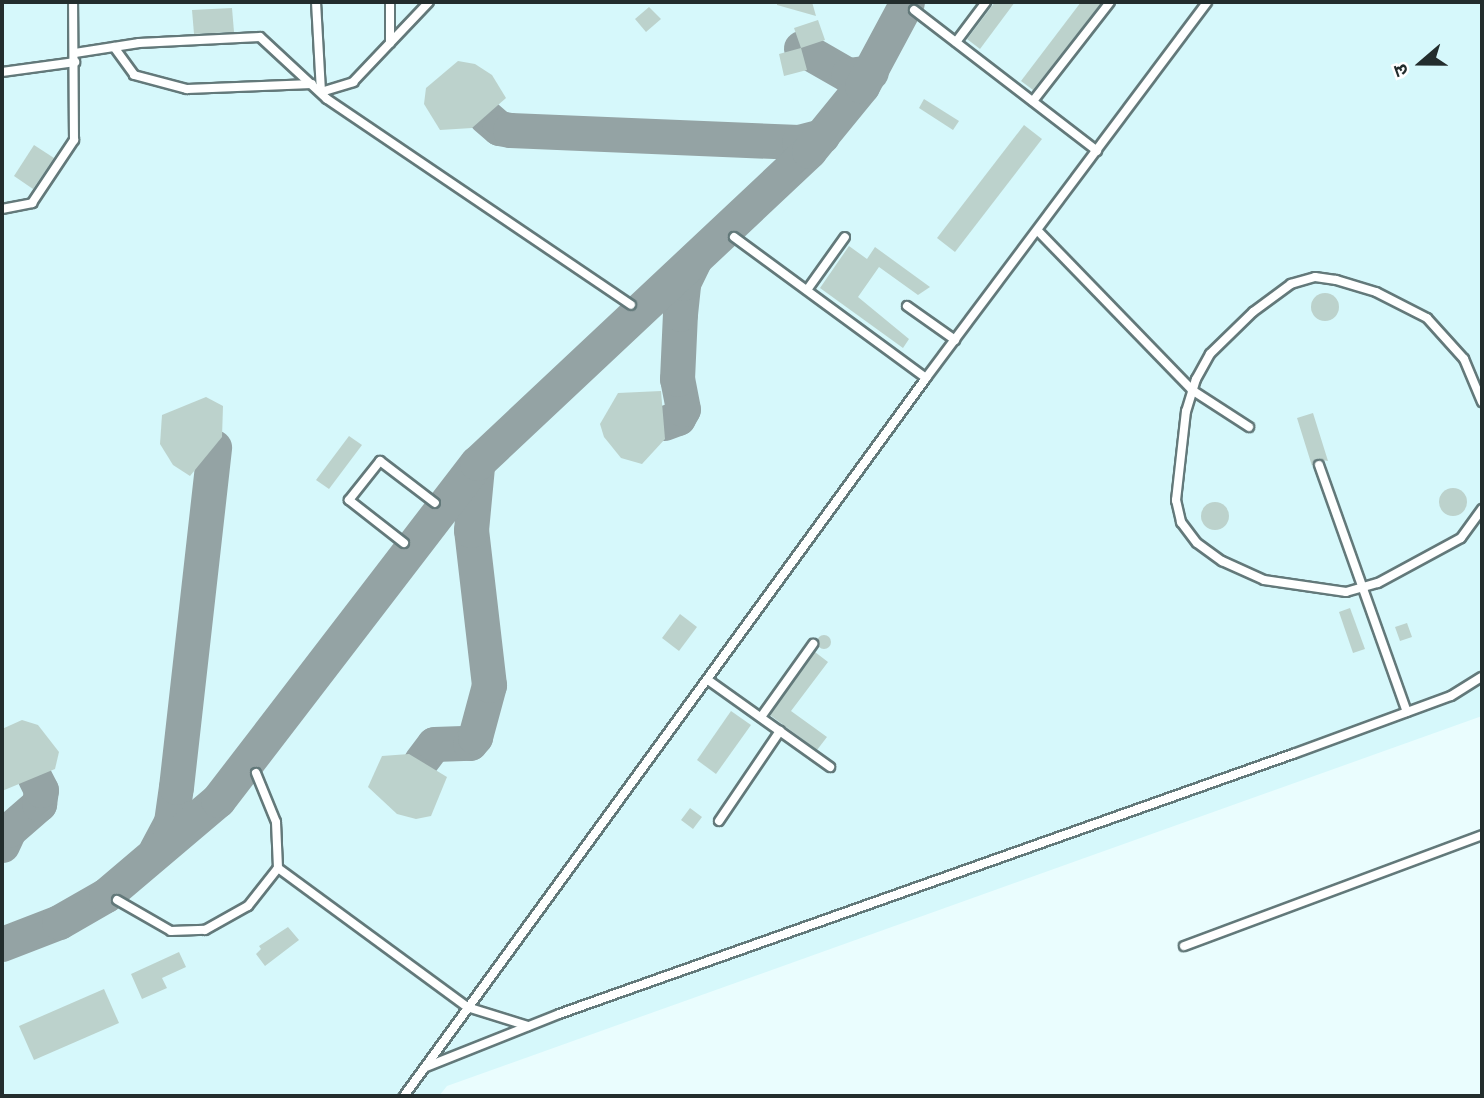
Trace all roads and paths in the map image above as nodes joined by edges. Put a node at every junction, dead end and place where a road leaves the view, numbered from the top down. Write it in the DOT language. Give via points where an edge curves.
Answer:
graph roads {
  1 [pos="74,2"];
  2 [pos="316,2"];
  3 [pos="390,2"];
  4 [pos="429,2"];
  5 [pos="986,2"];
  6 [pos="1110,2"];
  7 [pos="1207,2"];
  8 [pos="914,10"];
  9 [pos="956,42"];
  10 [pos="390,43"];
  11 [pos="114,47"];
  12 [pos="75,57"];
  13 [pos="2,72"];
  14 [pos="312,84"];
  15 [pos="321,92"];
  16 [pos="1033,101"];
  17 [pos="1097,151"];
  18 [pos="2,209"];
  19 [pos="1038,231"];
  20 [pos="734,237"];
  21 [pos="845,237"];
  22 [pos="807,290"];
  23 [pos="631,305"];
  24 [pos="907,306"];
  25 [pos="955,340"];
  26 [pos="926,378"];
  27 [pos="1480,388"];
  28 [pos="1192,390"];
  29 [pos="1482,402"];
  30 [pos="1249,427"];
  31 [pos="1319,465"];
  32 [pos="435,503"];
  33 [pos="1482,509"];
  34 [pos="404,543"];
  35 [pos="1363,587"];
  36 [pos="813,644"];
  37 [pos="1482,677"];
  38 [pos="708,680"];
  39 [pos="1407,712"];
  40 [pos="761,717"];
  41 [pos="780,731"];
  42 [pos="830,767"];
  43 [pos="256,773"];
  44 [pos="719,821"];
  45 [pos="1482,835"];
  46 [pos="278,868"];
  47 [pos="117,900"];
  48 [pos="1184,946"];
  49 [pos="467,1007"];
  50 [pos="528,1026"];
  51 [pos="426,1067"];
  52 [pos="404,1096"];
  1 -- 12 [label="lane"];
  2 -- 15 [label="lane"];
  3 -- 10 [label="lane"];
  4 -- 10 [label="lane"];
  5 -- 9 [label="lane"];
  6 -- 16 [label="lane"];
  7 -- 17 [label="lane"];
  8 -- 9 [label="lane"];
  9 -- 16 [label="lane"];
  10 -- 15 [label="lane" via="353,82"];
  11 -- 12 [label="lane"];
  11 -- 14 [label="lane" via="134,75 187,89"];
  11 -- 14 [label="lane" via="260,37"];
  12 -- 13 [label="lane"];
  12 -- 18 [label="lane" via="74,139 32,203"];
  14 -- 15 [label="lane"];
  15 -- 23 [label="lane"];
  16 -- 17 [label="lane"];
  17 -- 19 [label="lane"];
  19 -- 25 [label="lane"];
  19 -- 28 [label="lane"];
  20 -- 22 [label="lane"];
  21 -- 22 [label="lane"];
  22 -- 26 [label="lane"];
  24 -- 25 [label="lane"];
  25 -- 26 [label="lane"];
  26 -- 38 [label="lane"];
  27 -- 28 [label="lane" via="1464,359 1427,318 1376,292 1315,277 1291,284 1253,312 1210,354"];
  27 -- 29 [label="lane"];
  28 -- 30 [label="lane"];
  28 -- 35 [label="lane" via="1176,500 1181,522 1197,543 1222,561 1264,580 1314,590 1346,592"];
  31 -- 35 [label="lane"];
  32 -- 34 [label="lane" via="380,461 372,470 349,500"];
  33 -- 35 [label="lane" via="1461,538"];
  35 -- 39 [label="lane"];
  36 -- 40 [label="lane"];
  37 -- 39 [label="lane" via="1451,696"];
  38 -- 40 [label="lane"];
  38 -- 49 [label="lane"];
  39 -- 50 [label="lane"];
  40 -- 41 [label="lane"];
  41 -- 42 [label="lane"];
  41 -- 44 [label="lane"];
  43 -- 46 [label="lane" via="275,822"];
  45 -- 48 [label="lane"];
  46 -- 47 [label="lane" via="248,906 205,930 171,930 143,919"];
  46 -- 49 [label="lane"];
  49 -- 50 [label="lane"];
  49 -- 51 [label="lane"];
  50 -- 51 [label="lane"];
  51 -- 52 [label="lane"];
}
